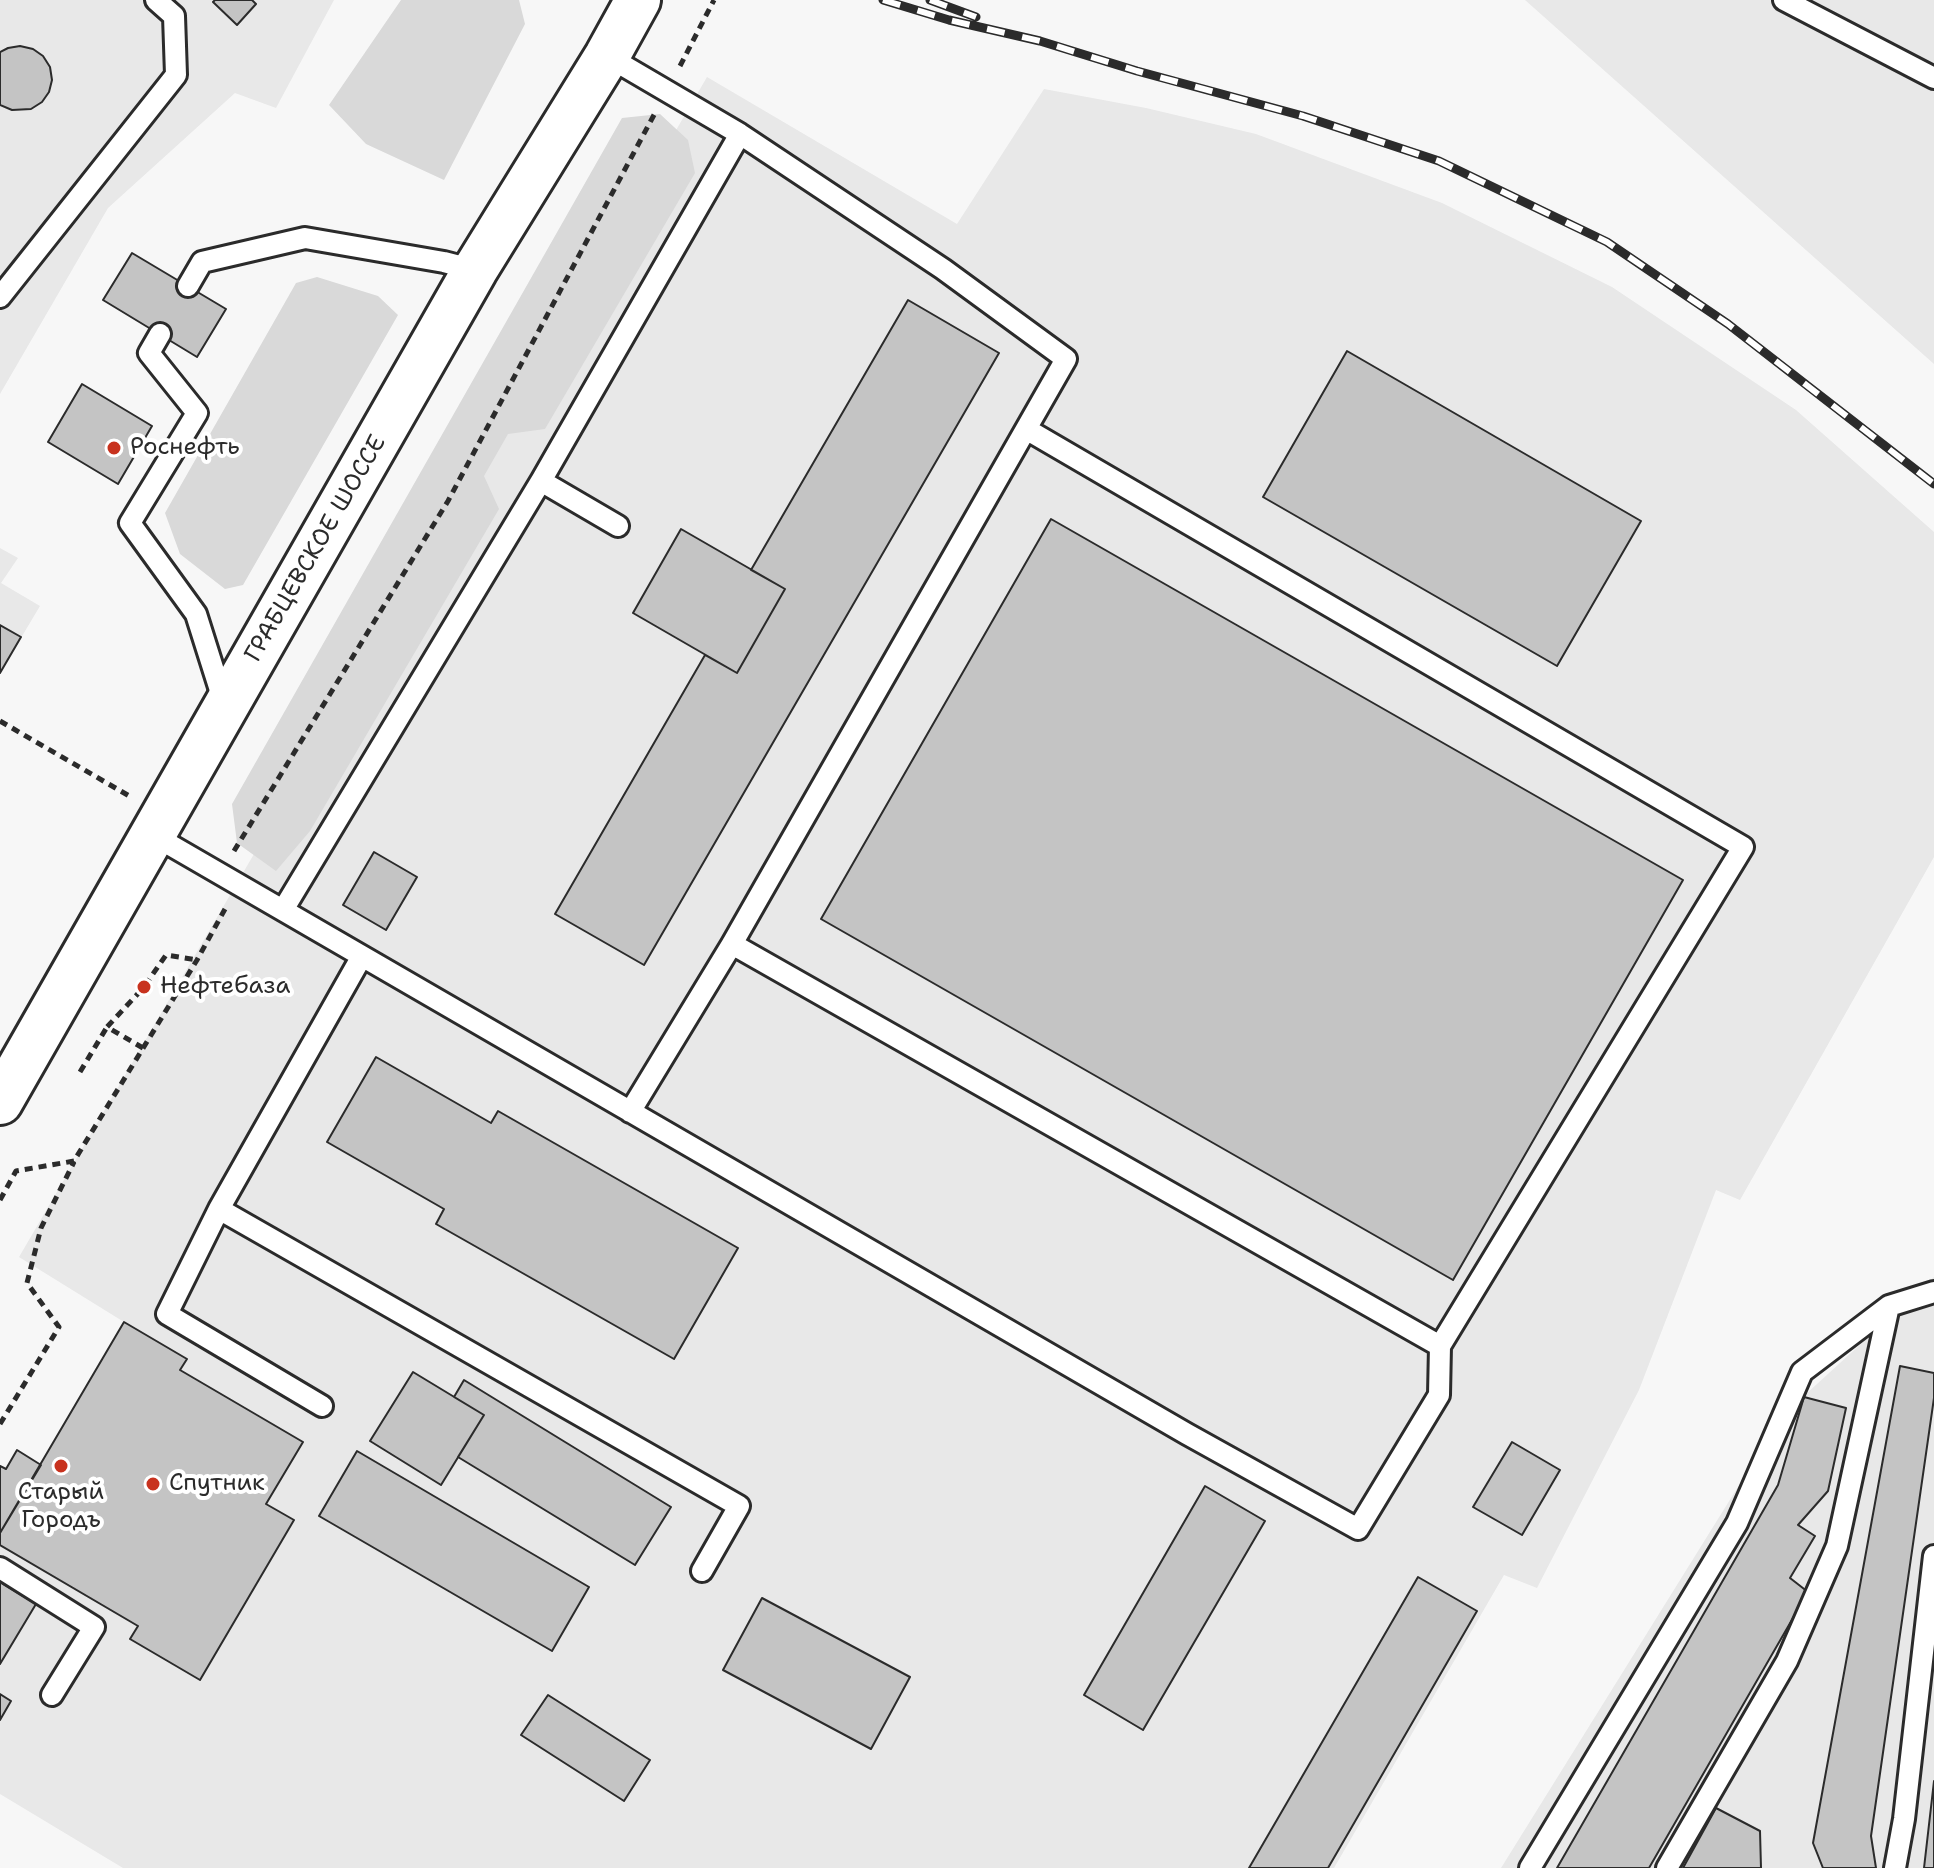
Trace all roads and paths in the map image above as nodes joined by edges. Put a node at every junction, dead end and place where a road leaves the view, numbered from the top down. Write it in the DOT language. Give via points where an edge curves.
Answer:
graph roads {
  1 [pos="156,0"];
  2 [pos="638,0"];
  3 [pos="714,0"];
  4 [pos="1784,0"];
  5 [pos="607,56"];
  6 [pos="1934,78"];
  7 [pos="667,90"];
  8 [pos="740,134"];
  9 [pos="475,270"];
  10 [pos="188,286"];
  11 [pos="0,297"];
  12 [pos="160,334"];
  13 [pos="1026,429"];
  14 [pos="541,481"];
  15 [pos="618,526"];
  16 [pos="225,708"];
  17 [pos="0,721"];
  18 [pos="144,817"];
  19 [pos="239,885"];
  20 [pos="283,910"];
  21 [pos="732,944"];
  22 [pos="362,956"];
  23 [pos="197,960"];
  24 [pos="107,1027"];
  25 [pos="143,1048"];
  26 [pos="80,1072"];
  27 [pos="0,1102"];
  28 [pos="630,1112"];
  29 [pos="74,1161"];
  30 [pos="0,1200"];
  31 [pos="219,1209"];
  32 [pos="1934,1292"];
  33 [pos="1889,1306"];
  34 [pos="1440,1346"];
  35 [pos="322,1406"];
  36 [pos="0,1424"];
  37 [pos="1934,1556"];
  38 [pos="0,1568"];
  39 [pos="702,1571"];
  40 [pos="52,1695"];
  41 [pos="1530,1868"];
  42 [pos="1667,1868"];
  43 [pos="1895,1868"];
  1 -- 11 [label="lane" via="174,16 176,75"];
  2 -- 5 [label="main road, ГРАБЦЕВСКОЕ ШОССЕ"];
  3 -- 7 [label="path"];
  4 -- 6 [label="lane"];
  5 -- 7 [label="lane"];
  5 -- 9 [label="main road, ГРАБЦЕВСКОЕ ШОССЕ"];
  7 -- 8 [label="lane"];
  7 -- 19 [label="path" via="448,501 232,854"];
  8 -- 13 [label="lane" via="943,269 1066,359"];
  8 -- 14 [label="lane"];
  9 -- 10 [label="lane" via="305,238 202,262"];
  9 -- 16 [label="main road, ГРАБЦЕВСКОЕ ШОССЕ"];
  12 -- 16 [label="lane" via="149,353 197,413 130,523 196,614"];
  13 -- 21 [label="lane"];
  13 -- 34 [label="lane" via="1743,847"];
  14 -- 15 [label="lane"];
  14 -- 20 [label="lane"];
  16 -- 18 [label="main road, ГРАБЦЕВСКОЕ ШОССЕ"];
  17 -- 18 [label="path"];
  18 -- 19 [label="lane"];
  18 -- 27 [label="main road, ГРАБЦЕВСКОЕ ШОССЕ"];
  19 -- 20 [label="lane"];
  19 -- 23 [label="path"];
  20 -- 22 [label="lane"];
  21 -- 28 [label="lane"];
  21 -- 34 [label="lane"];
  22 -- 28 [label="lane"];
  22 -- 31 [label="lane"];
  23 -- 24 [label="path" via="166,955"];
  23 -- 25 [label="path"];
  24 -- 25 [label="path"];
  24 -- 26 [label="path"];
  25 -- 29 [label="path"];
  28 -- 34 [label="lane" via="1358,1529 1439,1395"];
  29 -- 30 [label="path" via="16,1171"];
  29 -- 36 [label="path" via="41,1228 27,1283 59,1327"];
  31 -- 35 [label="lane" via="167,1314"];
  31 -- 39 [label="lane" via="739,1506"];
  32 -- 33 [label="lane"];
  33 -- 41 [label="lane" via="1802,1372 1737,1523"];
  33 -- 42 [label="lane" via="1837,1546 1787,1661"];
  37 -- 43 [label="lane"];
  38 -- 40 [label="lane" via="94,1627"];
}
